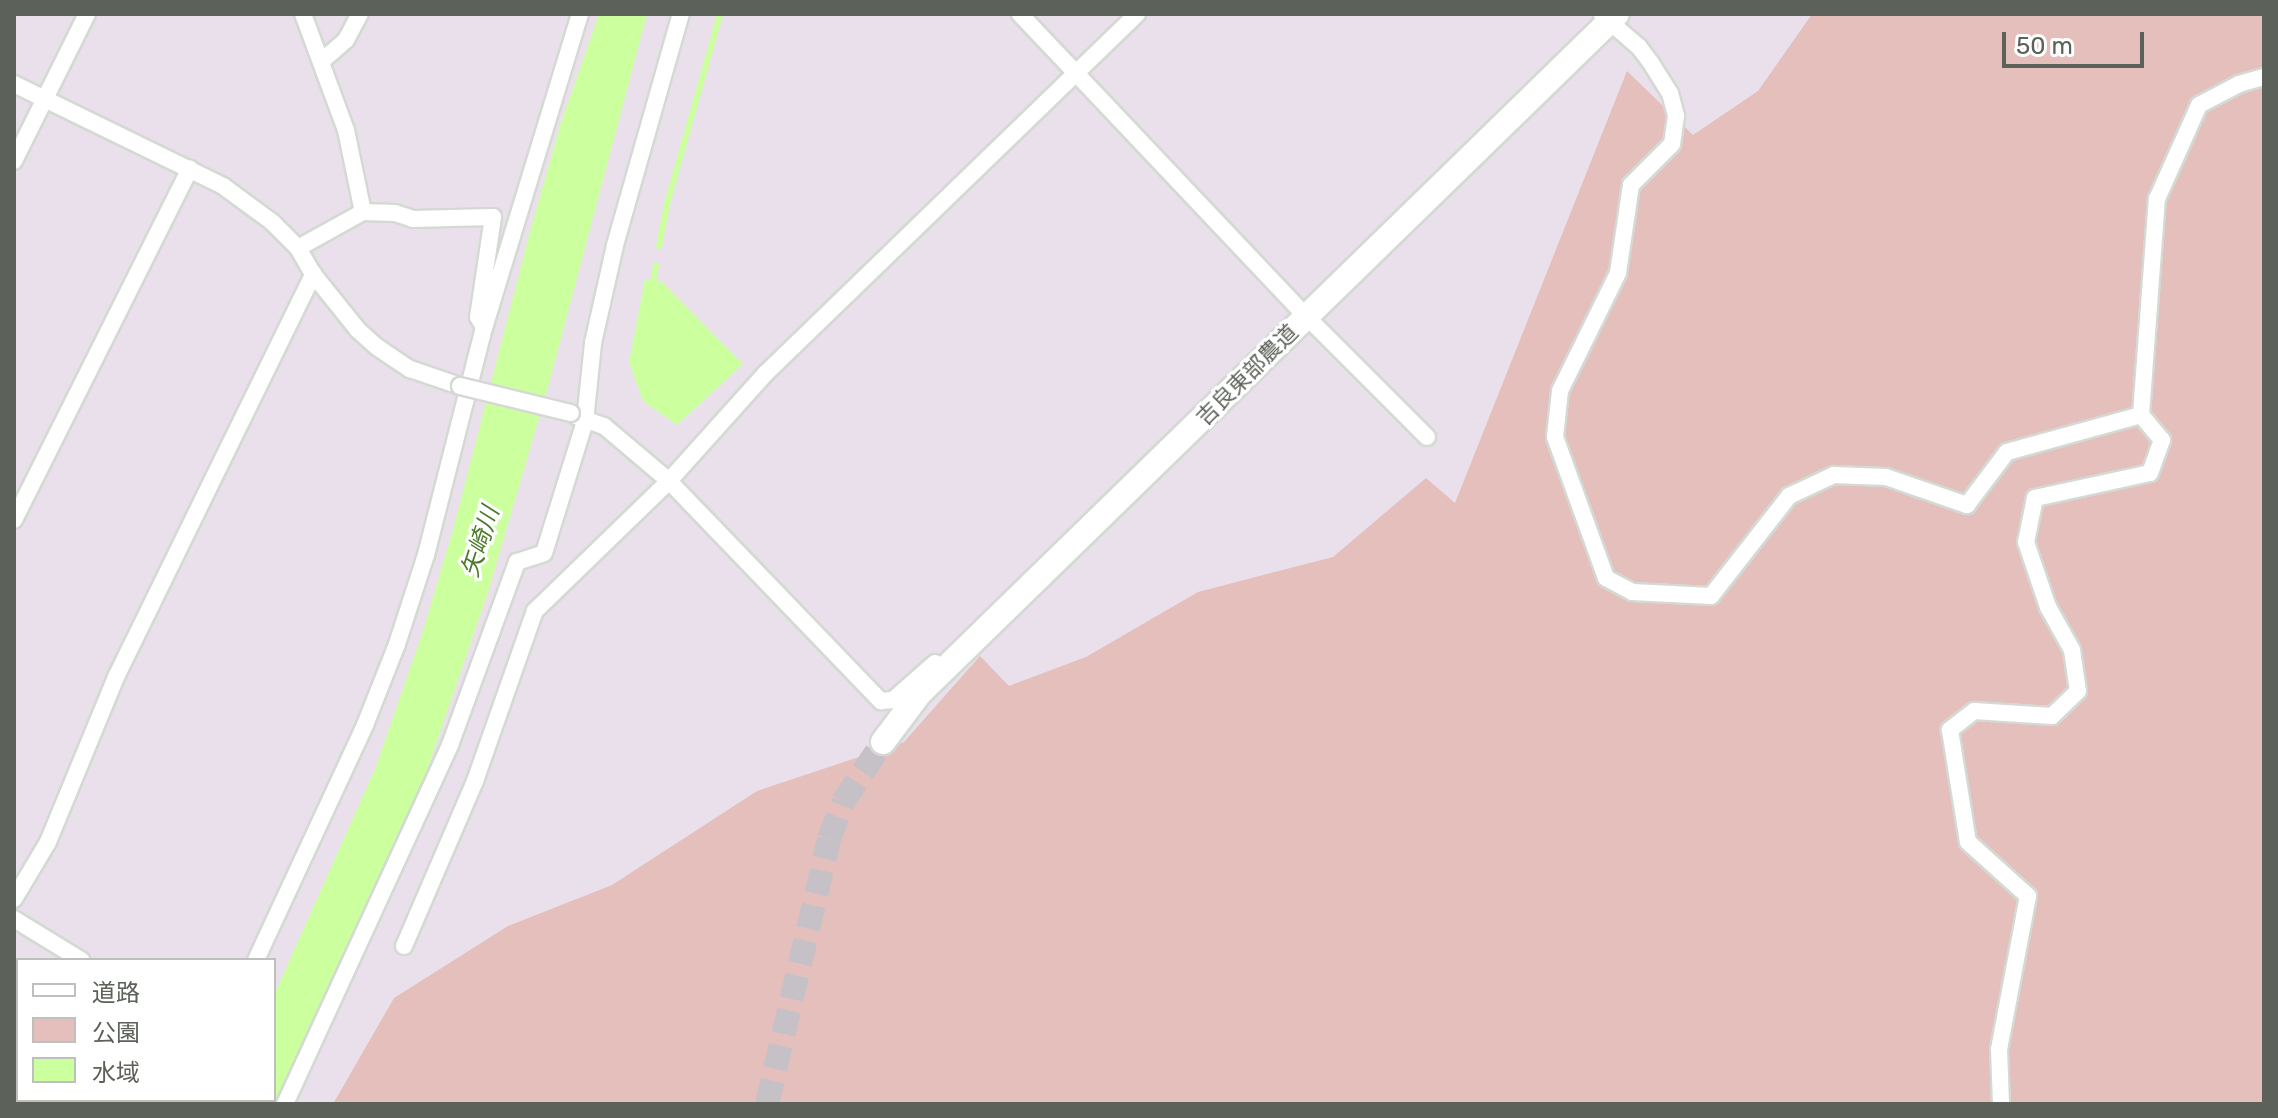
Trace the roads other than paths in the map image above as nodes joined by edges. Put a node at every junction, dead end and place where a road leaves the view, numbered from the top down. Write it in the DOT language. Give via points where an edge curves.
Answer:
graph roads {
  1 [pos="87,14"];
  2 [pos="303,14"];
  3 [pos="360,14"];
  4 [pos="580,14"];
  5 [pos="681,14"];
  6 [pos="1020,14"];
  7 [pos="1137,14"];
  8 [pos="1609,17"];
  9 [pos="323,60"];
  10 [pos="1077,73"];
  11 [pos="2264,77"];
  12 [pos="14,84"];
  13 [pos="45,99"];
  14 [pos="14,161"];
  15 [pos="190,169"];
  16 [pos="363,212"];
  17 [pos="298,248"];
  18 [pos="313,274"];
  19 [pos="1306,316"];
  20 [pos="484,328"];
  21 [pos="2141,415"];
  22 [pos="578,417"];
  23 [pos="1427,437"];
  24 [pos="669,481"];
  25 [pos="14,520"];
  26 [pos="962,654"];
  27 [pos="883,742"];
  28 [pos="14,899"];
  29 [pos="14,919"];
  30 [pos="404,946"];
  31 [pos="78,958"];
  32 [pos="257,958"];
  33 [pos="285,1104"];
  34 [pos="2001,1104"];
  1 -- 13 [label="street"];
  2 -- 9 [label="street"];
  3 -- 9 [label="street" via="346,40"];
  4 -- 20 [label="street"];
  5 -- 22 [label="street" via="615,245"];
  6 -- 10 [label="street"];
  7 -- 10 [label="street"];
  8 -- 19 [label="street, 吉良東部農道"];
  8 -- 21 [label="street" via="1639,47 1670,93 1676,136 1631,185 1618,273 1560,391 1555,437 1606,578 1632,592 1711,596 1789,496 1834,475 1886,477 1967,505 2007,452"];
  9 -- 16 [label="street" via="346,130"];
  10 -- 19 [label="street"];
  10 -- 24 [label="street" via="765,374"];
  11 -- 21 [label="street" via="2199,105 2157,199"];
  12 -- 13 [label="street"];
  13 -- 14 [label="street"];
  13 -- 15 [label="street"];
  15 -- 17 [label="street" via="249,204"];
  15 -- 25 [label="street"];
  16 -- 17 [label="street"];
  16 -- 20 [label="street" via="413,219 493,217 478,317"];
  17 -- 18 [label="street"];
  18 -- 22 [label="street, bridge" via="358,330 410,369"];
  18 -- 28 [label="street" via="116,677 48,842"];
  19 -- 23 [label="street"];
  19 -- 26 [label="street, 吉良東部農道"];
  20 -- 32 [label="street" via="426,555 397,644"];
  21 -- 34 [label="street" via="2162,440 2150,473 2035,498 2026,542 2048,607 2072,650 2078,691 2052,716 1974,711 1950,730 1968,842 2028,896 1999,1049"];
  22 -- 24 [label="street" via="604,426"];
  22 -- 33 [label="street" via="544,553 517,562 450,745"];
  24 -- 26 [label="street" via="881,701 893,700 944,656"];
  24 -- 30 [label="street" via="535,611 475,781"];
  26 -- 27 [label="street, 吉良東部農道" via="919,694"];
  29 -- 31 [label="street"];
}
